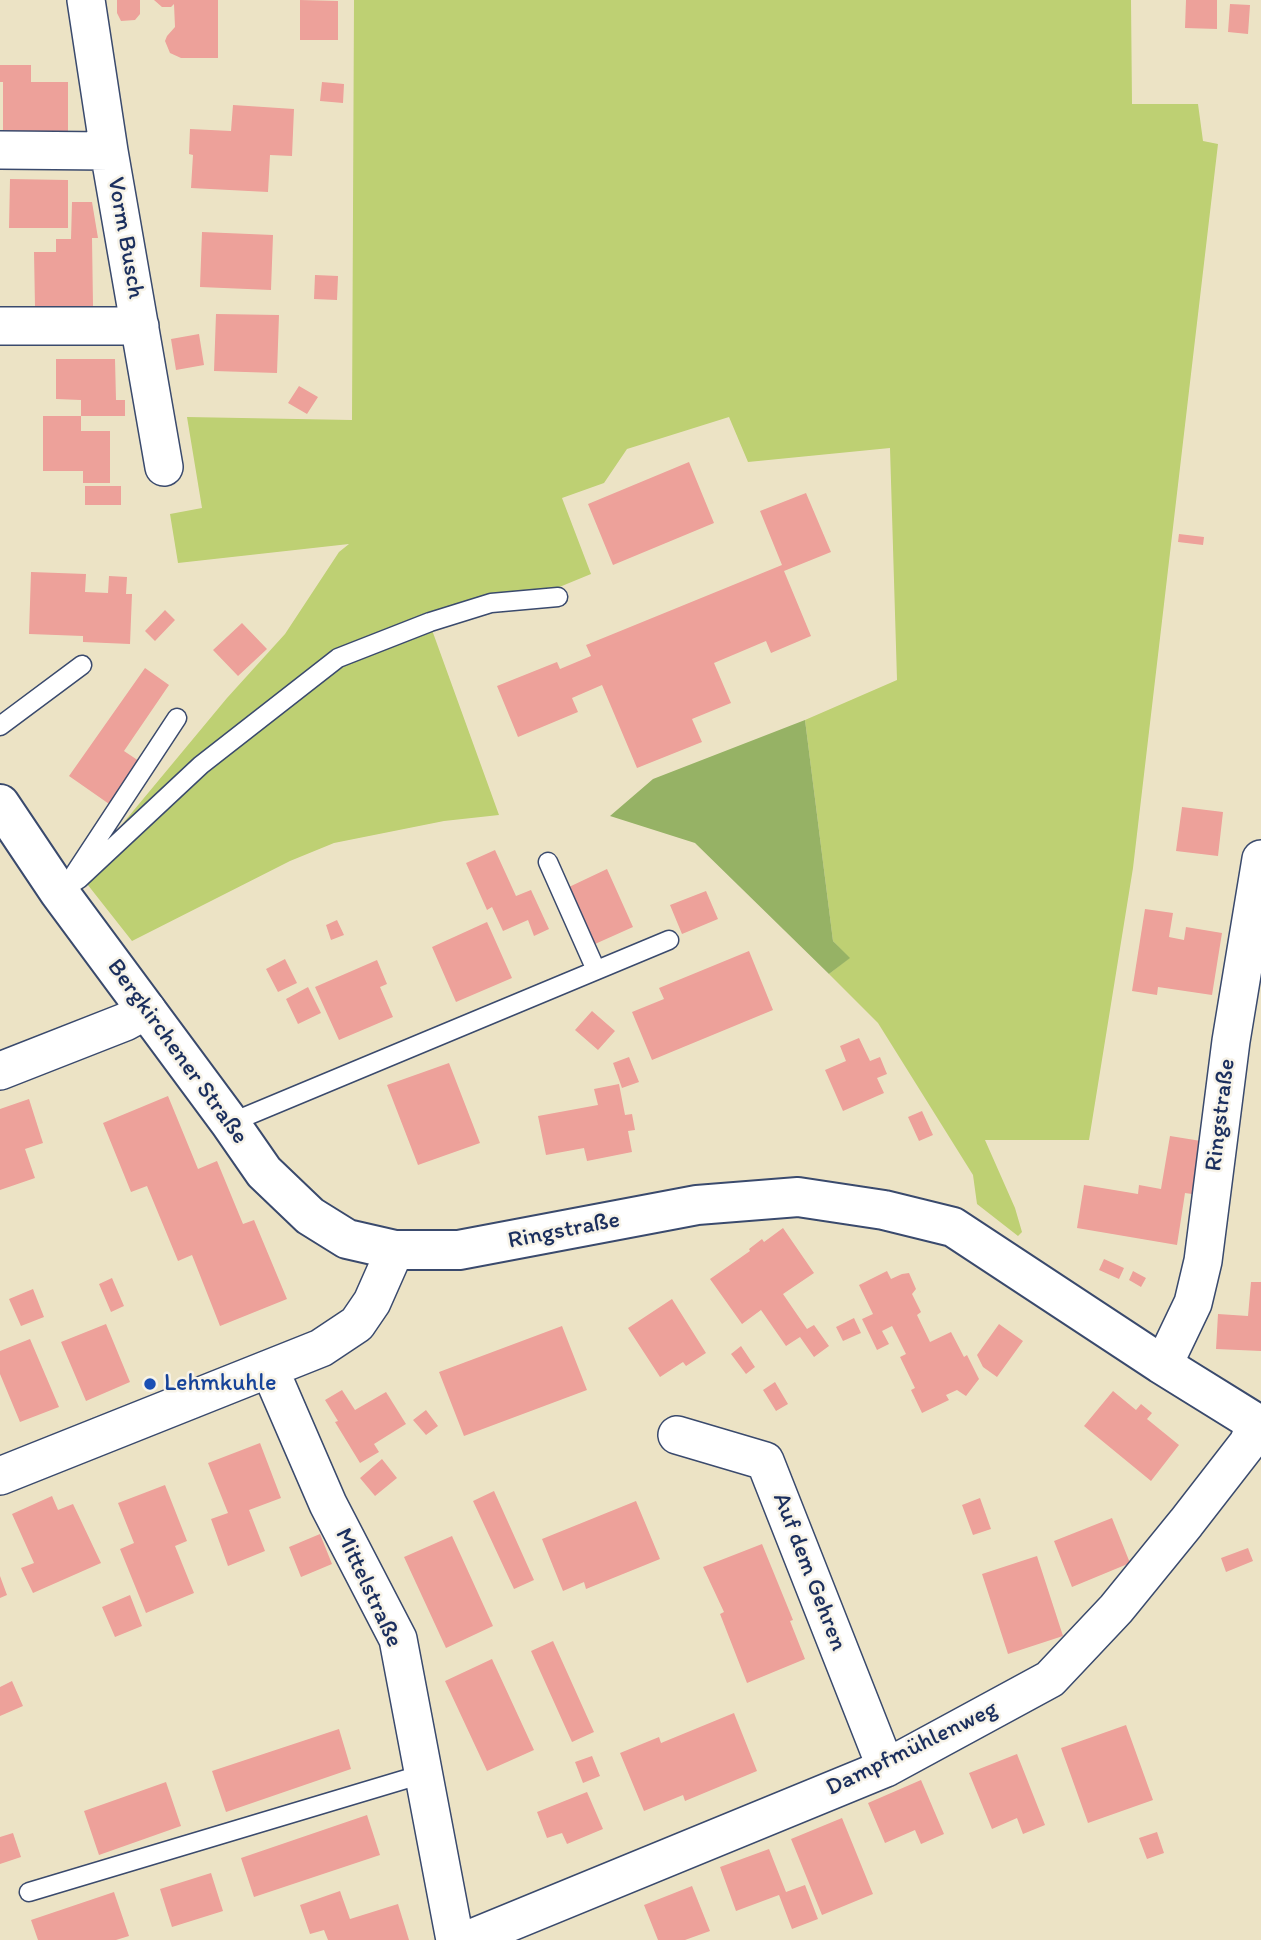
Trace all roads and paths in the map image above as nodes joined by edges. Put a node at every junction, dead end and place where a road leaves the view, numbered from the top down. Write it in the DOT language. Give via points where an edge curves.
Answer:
graph roads {
  1 [pos="86,0"];
  2 [pos="0,150"];
  3 [pos="109,151"];
  4 [pos="0,326"];
  5 [pos="141,326"];
  6 [pos="164,467"];
  7 [pos="558,597"];
  8 [pos="82,666"];
  9 [pos="177,718"];
  10 [pos="0,726"];
  11 [pos="0,804"];
  12 [pos="1261,859"];
  13 [pos="548,862"];
  14 [pos="67,882"];
  15 [pos="669,940"];
  16 [pos="596,971"];
  17 [pos="147,1010"];
  18 [pos="0,1071"];
  19 [pos="230,1123"];
  20 [pos="395,1250"];
  21 [pos="1161,1364"];
  22 [pos="270,1370"];
  23 [pos="1258,1425"];
  24 [pos="677,1434"];
  25 [pos="0,1476"];
  26 [pos="886,1768"];
  27 [pos="423,1774"];
  28 [pos="29,1892"];
  29 [pos="455,1940"];
  30 [pos="467,1940"];
  1 -- 3 [label="street, Vorm Busch"];
  2 -- 3 [label="street, Vorm Busch"];
  3 -- 5 [label="street, Vorm Busch"];
  4 -- 5 [label="street, Vorm Busch"];
  5 -- 6 [label="street, Vorm Busch"];
  7 -- 14 [label="lane" via="491,603 338,658 201,765 79,879"];
  8 -- 10 [label="lane"];
  9 -- 14 [label="lane"];
  11 -- 14 [label="street, Bergkirchener Straße"];
  12 -- 21 [label="street, Ringstraße" via="1231,1041 1203,1261 1192,1303"];
  13 -- 16 [label="lane"];
  14 -- 17 [label="street, Bergkirchener Straße"];
  15 -- 16 [label="lane"];
  16 -- 19 [label="lane"];
  17 -- 18 [label="street"];
  17 -- 19 [label="street, Bergkirchener Straße"];
  19 -- 20 [label="street, Bergkirchener Straße" via="264,1172 310,1216 347,1239"];
  20 -- 21 [label="street, Ringstraße" via="459,1250 697,1205 798,1197 872,1208 953,1227"];
  20 -- 22 [label="street" via="357,1324 321,1348"];
  21 -- 23 [label="street, Ringstraße"];
  22 -- 25 [label="street"];
  22 -- 27 [label="street, Mittelstraße" via="328,1504 397,1639"];
  23 -- 26 [label="street, Dampfmühlenweg" via="1186,1524 1050,1679"];
  24 -- 26 [label="street, Auf dem Gehren" via="765,1461"];
  26 -- 30 [label="street, Dampfmühlenweg"];
  27 -- 28 [label="lane"];
  27 -- 29 [label="street, Mittelstraße"];
}
